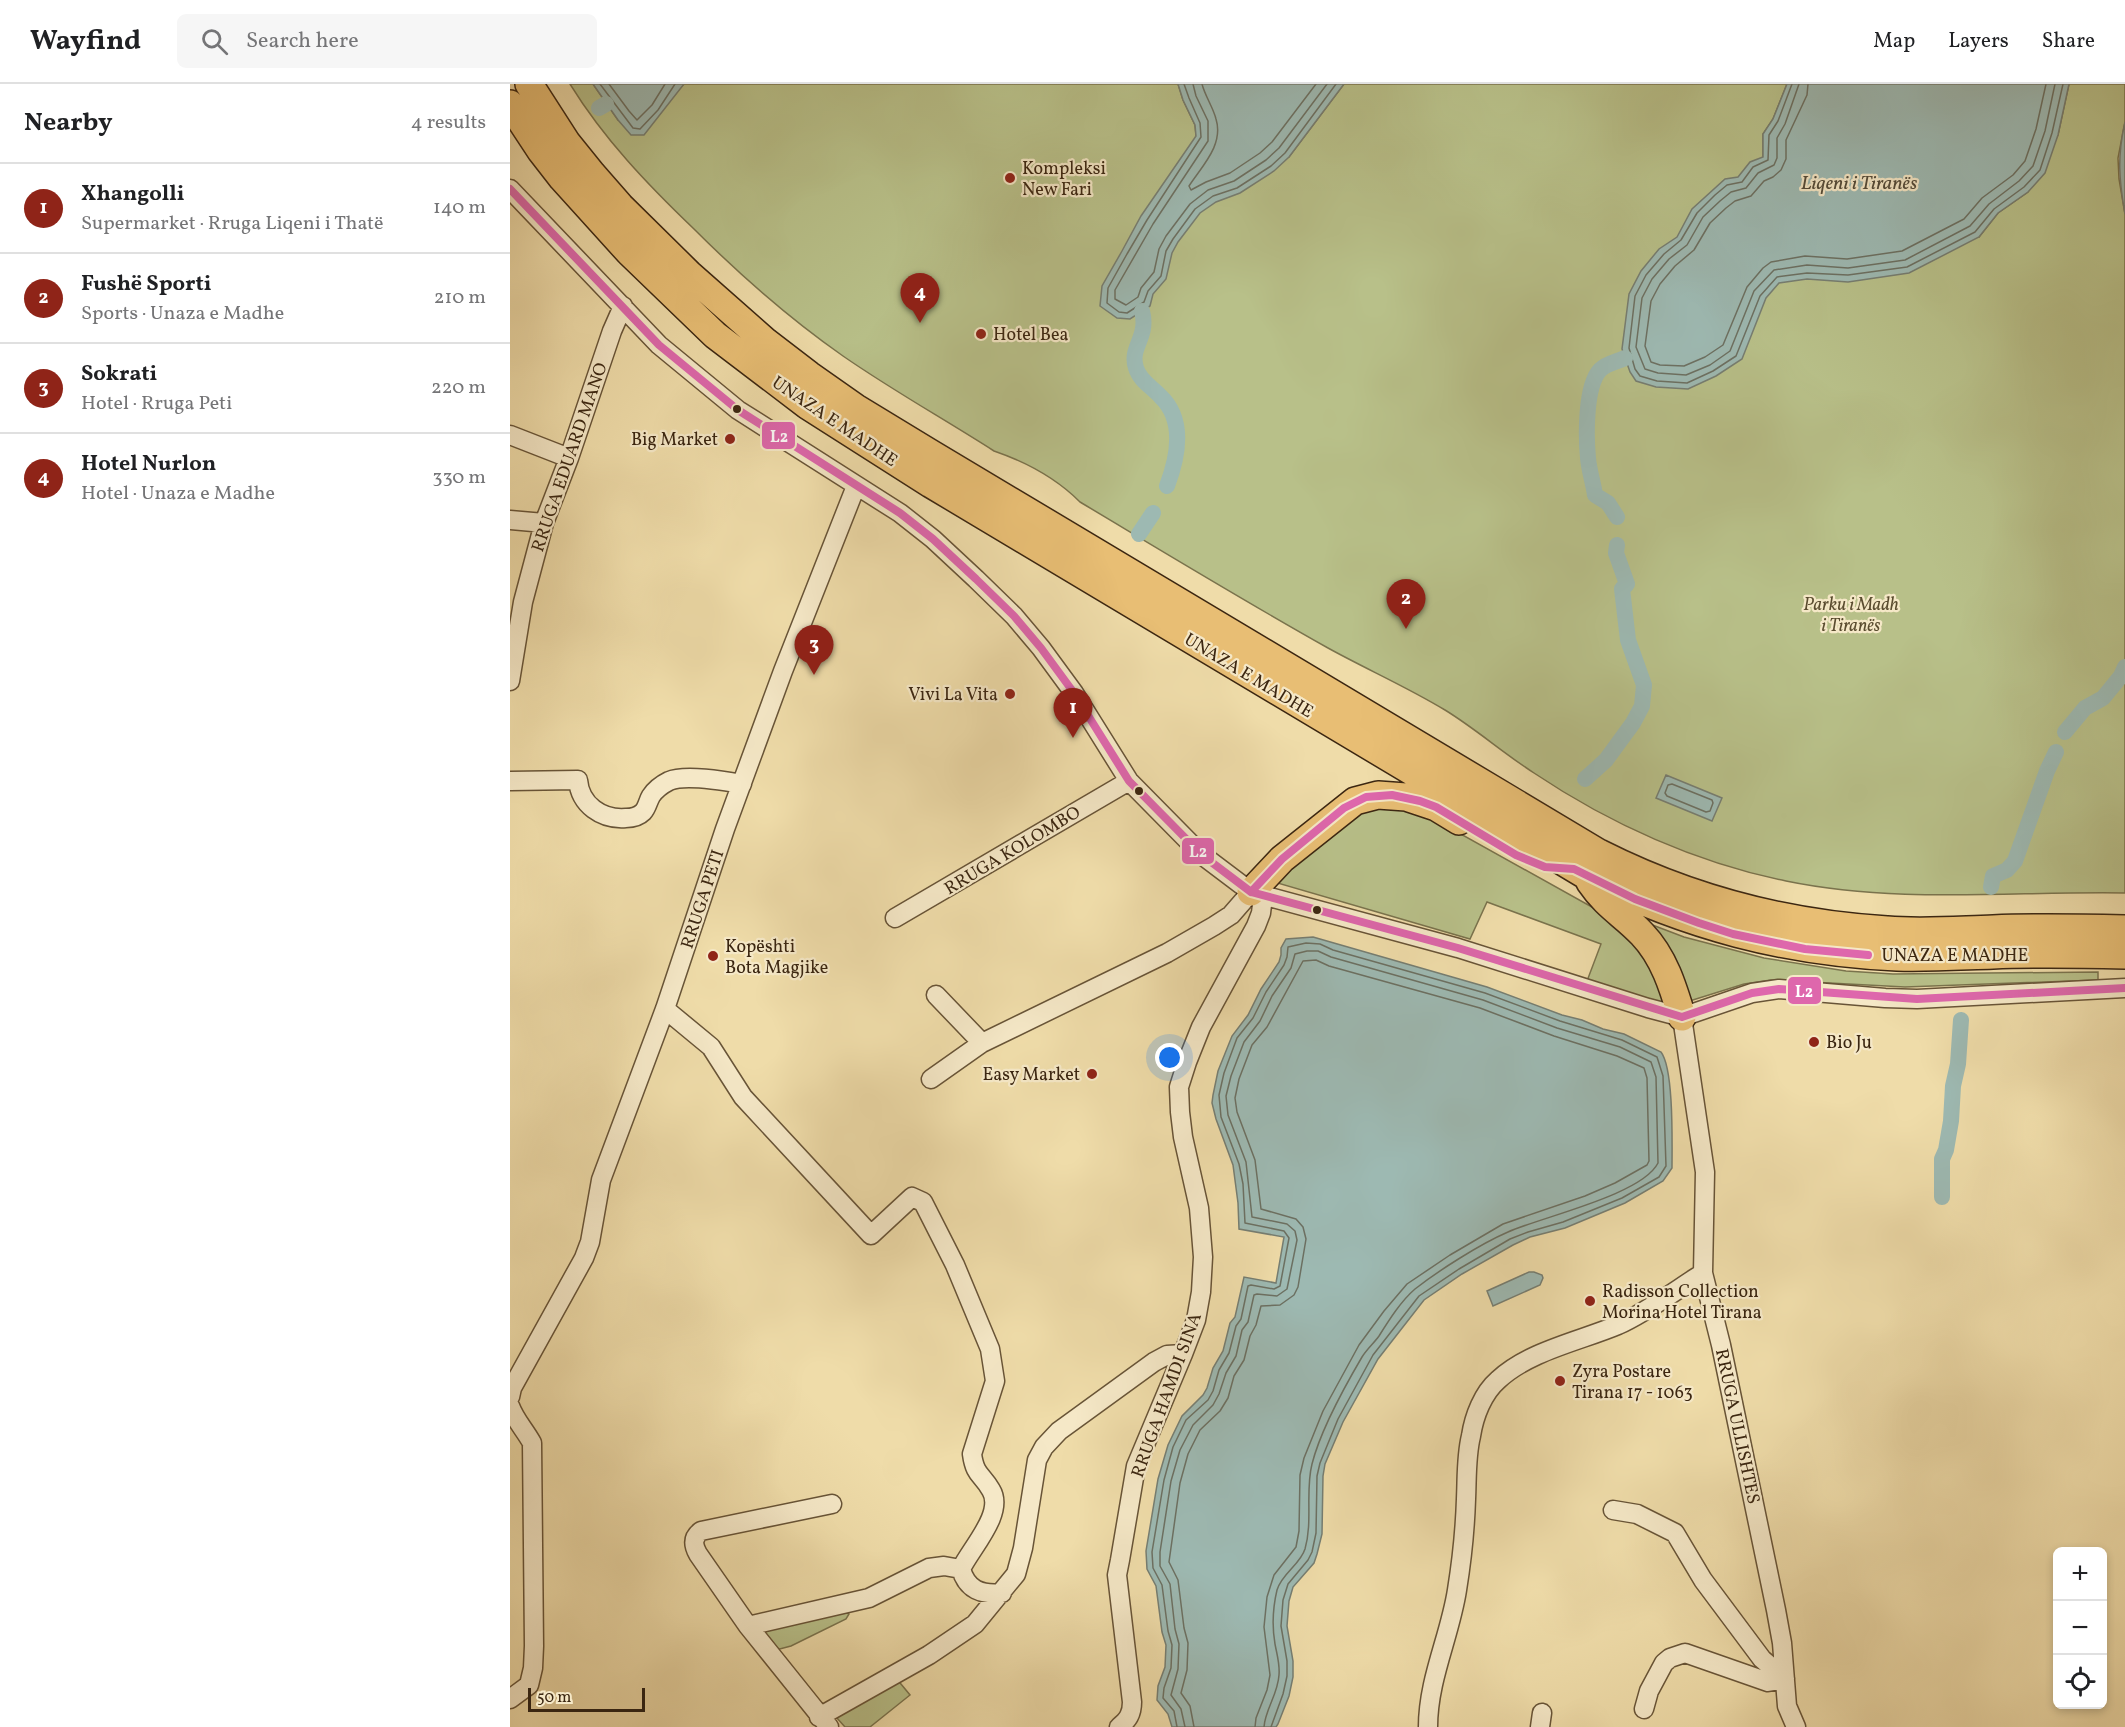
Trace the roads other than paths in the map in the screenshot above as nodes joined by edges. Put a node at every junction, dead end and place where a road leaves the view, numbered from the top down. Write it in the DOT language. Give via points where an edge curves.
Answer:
graph roads {
  1 [pos="529,84"];
  2 [pos="548,84"];
  3 [pos="510,104"];
  4 [pos="510,134"];
  5 [pos="512,194"];
  6 [pos="629,252"];
  7 [pos="668,253"];
  8 [pos="622,306"];
  9 [pos="510,435"];
  10 [pos="569,458"];
  11 [pos="855,486"];
  12 [pos="510,520"];
  13 [pos="544,523"];
  14 [pos="516,601"];
  15 [pos="510,681"];
  16 [pos="510,781"];
  17 [pos="1128,781"];
  18 [pos="742,784"];
  19 [pos="1580,872"];
  20 [pos="1257,894"];
  21 [pos="895,918"];
  22 [pos="2125,929"];
  23 [pos="2125,955"];
  24 [pos="2125,988"];
  25 [pos="936,995"];
  26 [pos="665,1010"];
  27 [pos="1682,1017"];
  28 [pos="982,1043"];
  29 [pos="931,1079"];
  30 [pos="1703,1273"];
  31 [pos="1183,1354"];
  32 [pos="510,1397"];
  33 [pos="510,1406"];
  34 [pos="832,1504"];
  35 [pos="1613,1510"];
  36 [pos="961,1569"];
  37 [pos="1002,1593"];
  38 [pos="748,1626"];
  39 [pos="1785,1679"];
  40 [pos="510,1699"];
  41 [pos="1644,1709"];
  42 [pos="824,1722"];
  43 [pos="1119,1727"];
  44 [pos="1428,1727"];
  45 [pos="1796,1727"];
  1 -- 7 [label="highway, UNAZA E MADHE" via="592,174"];
  2 -- 7 [label="highway" via="604,169 656,226"];
  3 -- 6 [label="highway, UNAZA E MADHE" via="562,178"];
  4 -- 6 [label="highway" via="594,236"];
  5 -- 8 [label="street"];
  6 -- 19 [label="highway, UNAZA E MADHE" via="715,334 852,435"];
  7 -- 22 [label="highway, UNAZA E MADHE" via="757,335 856,408 1533,815 1630,868 1720,902 1834,926 1890,931"];
  8 -- 10 [label="street, RRUGA EDUARD MANO"];
  8 -- 11 [label="street" via="659,345 738,410"];
  9 -- 10 [label="street"];
  10 -- 13 [label="street, RRUGA EDUARD MANO"];
  11 -- 17 [label="street" via="933,539 1014,616 1074,693"];
  11 -- 18 [label="street, RRUGA PETI"];
  12 -- 13 [label="street"];
  13 -- 14 [label="street, RRUGA EDUARD MANO"];
  14 -- 15 [label="street, RRUGA EDUARD MANO"];
  16 -- 18 [label="street" via="578,780 586,803 601,815 619,819 643,812 651,796 670,780"];
  17 -- 20 [label="street" via="1202,855"];
  17 -- 21 [label="street, RRUGA KOLOMBO"];
  18 -- 26 [label="street, RRUGA PETI"];
  19 -- 20 [label="highway" via="1545,867 1516,855 1436,807 1406,797 1378,795 1344,808 1282,859"];
  19 -- 23 [label="highway, UNAZA E MADHE" via="1635,899 1707,926 1805,949 1899,957"];
  19 -- 27 [label="highway" via="1600,897 1643,934 1655,951 1668,973"];
  20 -- 27 [label="street" via="1458,948"];
  20 -- 28 [label="street" via="1185,943"];
  20 -- 31 [label="street, RRUGA HAMDI SINA" via="1261,913 1256,926 1202,1027 1179,1087 1203,1257 1196,1320"];
  24 -- 27 [label="street" via="1917,999 1779,989 1744,995"];
  25 -- 28 [label="street"];
  26 -- 32 [label="street, RRUGA PETI" via="601,1180 584,1258"];
  26 -- 36 [label="street" via="711,1047 743,1097 871,1235 912,1197 923,1202 955,1265 993,1365 994,1381 972,1454 978,1475 995,1499 994,1511"];
  27 -- 30 [label="street, RRUGA ULLISHTES" via="1705,1172"];
  28 -- 29 [label="street"];
  30 -- 39 [label="street, RRUGA ULLISHTES" via="1765,1556"];
  30 -- 44 [label="street" via="1619,1324 1520,1365 1498,1380 1486,1395 1470,1437 1464,1543 1428,1711"];
  31 -- 37 [label="street" via="1167,1355 1154,1362 1059,1431 1044,1447 1037,1460 1016,1574"];
  31 -- 43 [label="street, RRUGA HAMDI SINA" via="1136,1466 1117,1575 1132,1711"];
  33 -- 40 [label="street" via="532,1443 534,1646 529,1685"];
  34 -- 38 [label="street" via="696,1535 694,1547 698,1554"];
  35 -- 39 [label="street" via="1637,1514 1675,1533 1762,1659"];
  36 -- 37 [label="street" via="972,1588 988,1594"];
  36 -- 38 [label="street" via="929,1568 869,1598"];
  37 -- 42 [label="street" via="975,1624"];
  38 -- 42 [label="street"];
  39 -- 41 [label="street" via="1768,1682 1685,1653 1664,1663"];
  39 -- 45 [label="street, RRUGA ULLISHTES" via="1787,1706"];
}
